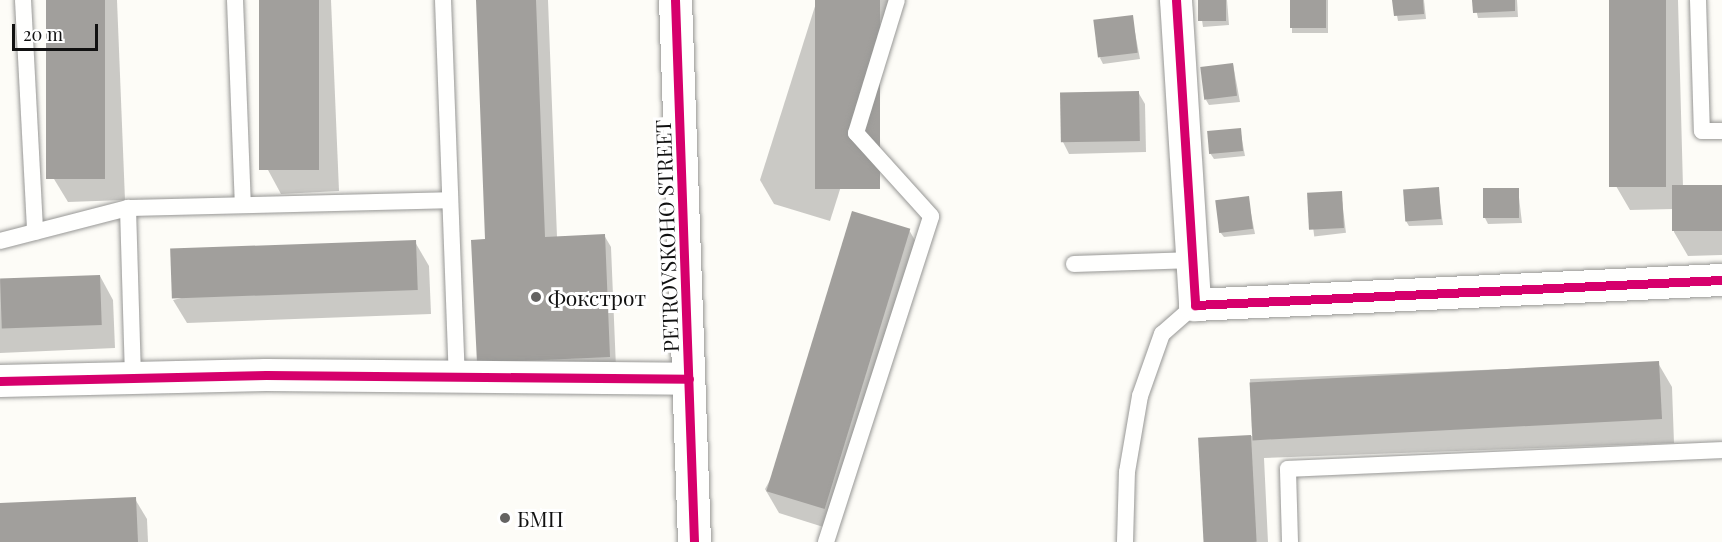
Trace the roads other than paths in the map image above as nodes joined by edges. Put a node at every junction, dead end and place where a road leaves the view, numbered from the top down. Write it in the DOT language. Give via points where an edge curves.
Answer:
graph roads {
  1 [pos="23,0"];
  2 [pos="235,0"];
  3 [pos="443,0"];
  4 [pos="675,0"];
  5 [pos="897,0"];
  6 [pos="1176,0"];
  7 [pos="1698,0"];
  8 [pos="1722,131"];
  9 [pos="450,200"];
  10 [pos="243,205"];
  11 [pos="128,208"];
  12 [pos="35,232"];
  13 [pos="0,241"];
  14 [pos="1194,260"];
  15 [pos="1074,264"];
  16 [pos="1722,280"];
  17 [pos="1196,305"];
  18 [pos="133,377"];
  19 [pos="457,377"];
  20 [pos="689,379"];
  21 [pos="0,381"];
  22 [pos="1722,450"];
  23 [pos="694,542"];
  24 [pos="826,542"];
  25 [pos="1125,542"];
  26 [pos="1290,542"];
  1 -- 12 [label="lane"];
  2 -- 10 [label="lane"];
  3 -- 9 [label="lane"];
  4 -- 20 [label="street, PETROVSKOHO STREET"];
  5 -- 24 [label="lane" via="856,133 931,216"];
  6 -- 14 [label="street"];
  7 -- 8 [label="lane" via="1702,130"];
  9 -- 10 [label="lane"];
  9 -- 19 [label="lane"];
  10 -- 11 [label="lane"];
  11 -- 12 [label="lane"];
  11 -- 18 [label="lane"];
  12 -- 13 [label="lane"];
  14 -- 15 [label="lane"];
  14 -- 17 [label="street"];
  16 -- 17 [label="street"];
  17 -- 25 [label="lane" via="1162,334 1140,396 1127,472"];
  18 -- 19 [label="street"];
  18 -- 21 [label="street"];
  19 -- 20 [label="street"];
  20 -- 23 [label="street, PETROVSKOHO STREET"];
  22 -- 26 [label="lane" via="1288,469"];
}
